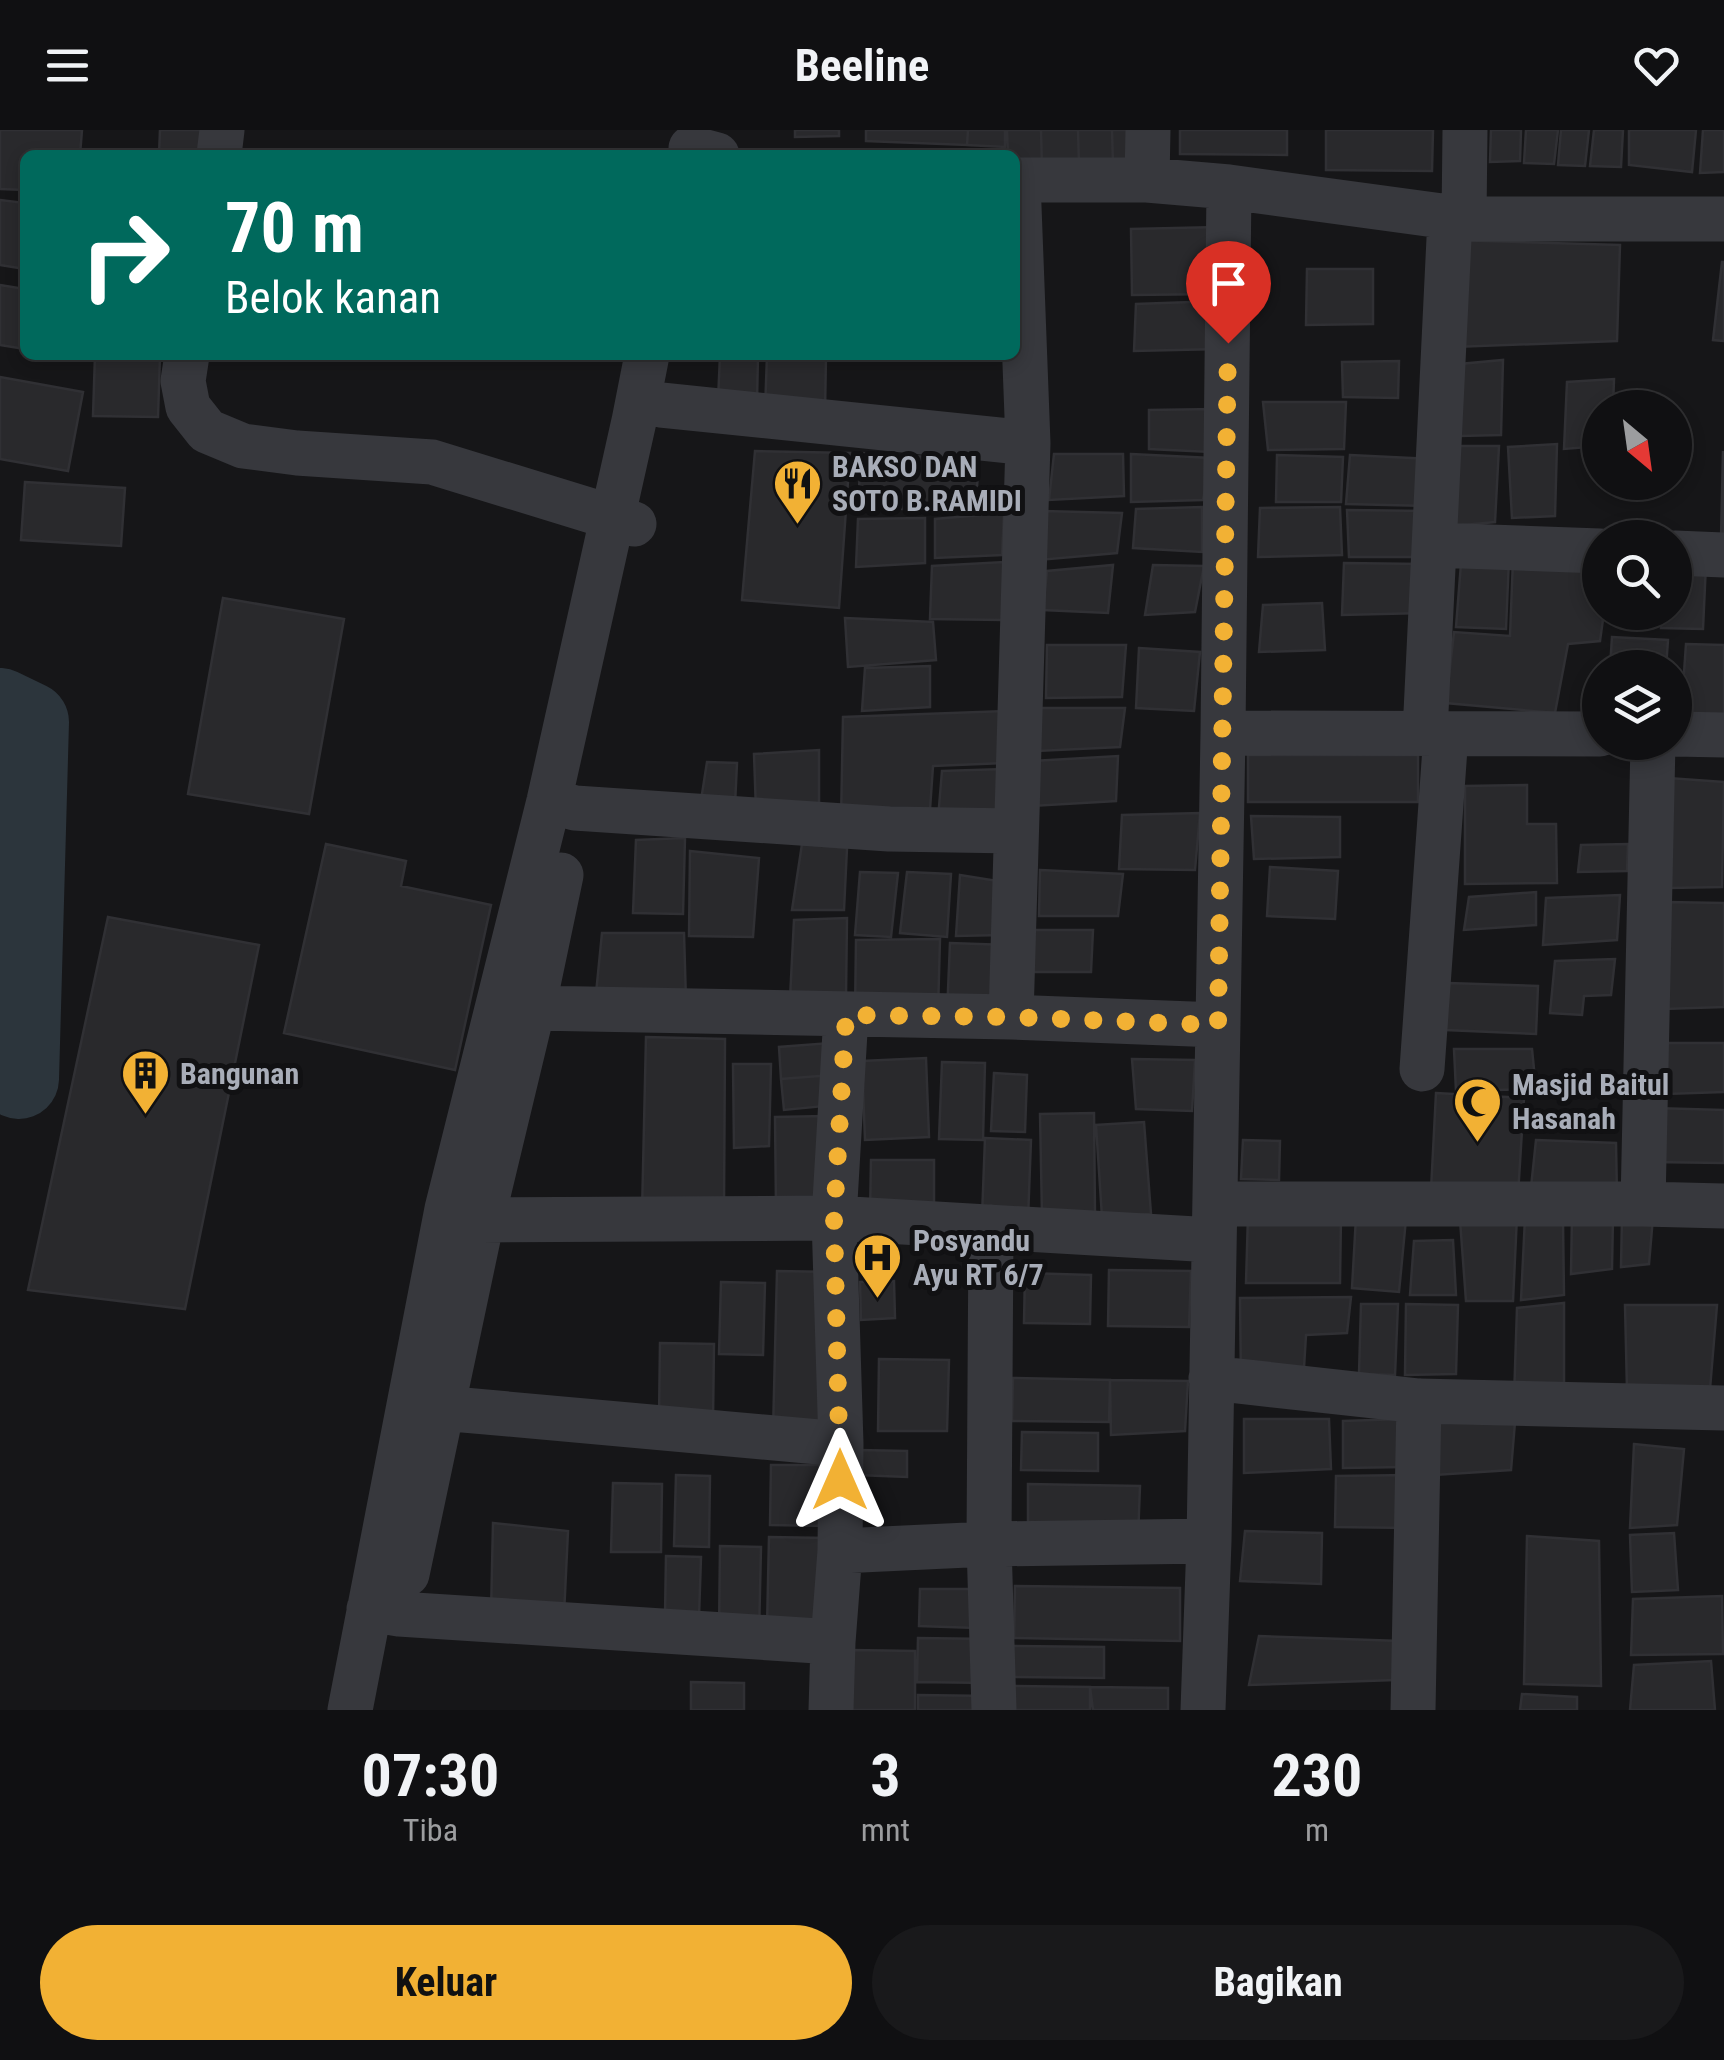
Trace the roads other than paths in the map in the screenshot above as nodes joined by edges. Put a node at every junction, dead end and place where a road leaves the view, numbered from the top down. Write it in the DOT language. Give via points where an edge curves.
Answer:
graph roads {
  1 [pos="1148,130"];
  2 [pos="1466,130"];
  3 [pos="1020,180"];
  4 [pos="1147,180"];
  5 [pos="1230,187"];
  6 [pos="1457,219"];
  7 [pos="1724,220"];
  8 [pos="1020,252"];
  9 [pos="187,360"];
  10 [pos="646,360"];
  11 [pos="671,360"];
  12 [pos="661,406"];
  13 [pos="1028,443"];
  14 [pos="622,521"];
  15 [pos="1434,545"];
  16 [pos="1582,549"];
  17 [pos="1692,554"];
  18 [pos="1724,555"];
  19 [pos="1223,732"];
  20 [pos="1436,734"];
  21 [pos="1582,734"];
  22 [pos="1692,734"];
  23 [pos="1724,735"];
  24 [pos="1653,760"];
  25 [pos="562,804"];
  26 [pos="1015,831"];
  27 [pos="533,1008"];
  28 [pos="846,1015"];
  29 [pos="1011,1017"];
  30 [pos="1218,1025"];
  31 [pos="1422,1070"];
  32 [pos="1642,1204"];
  33 [pos="1724,1206"];
  34 [pos="465,1214"];
  35 [pos="834,1218"];
  36 [pos="1214,1222"];
  37 [pos="991,1227"];
  38 [pos="1211,1378"];
  39 [pos="1420,1401"];
  40 [pos="441,1408"];
  41 [pos="1724,1408"];
  42 [pos="841,1444"];
  43 [pos="1209,1541"];
  44 [pos="989,1544"];
  45 [pos="840,1550"];
  46 [pos="384,1611"];
  47 [pos="833,1642"];
  48 [pos="350,1710"];
  49 [pos="378,1710"];
  50 [pos="831,1710"];
  51 [pos="994,1710"];
  52 [pos="1203,1710"];
  53 [pos="1413,1710"];
  1 -- 4 [label="street"];
  2 -- 6 [label="street"];
  3 -- 4 [label="street"];
  4 -- 5 [label="street"];
  5 -- 6 [label="street"];
  5 -- 19 [label="street"];
  6 -- 7 [label="street"];
  6 -- 15 [label="street"];
  8 -- 13 [label="street"];
  9 -- 14 [label="street" via="188,407 208,431 244,446 432,462"];
  10 -- 14 [label="street"];
  11 -- 12 [label="street"];
  12 -- 13 [label="street"];
  12 -- 14 [label="street"];
  13 -- 26 [label="street"];
  14 -- 25 [label="street"];
  15 -- 16 [label="street"];
  15 -- 20 [label="street"];
  17 -- 18 [label="street"];
  19 -- 20 [label="street"];
  19 -- 30 [label="street"];
  20 -- 21 [label="street"];
  20 -- 31 [label="street"];
  22 -- 23 [label="street"];
  24 -- 32 [label="street"];
  25 -- 26 [label="street" via="889,829"];
  25 -- 27 [label="street"];
  25 -- 34 [label="street"];
  26 -- 29 [label="street"];
  27 -- 28 [label="street"];
  27 -- 34 [label="street"];
  28 -- 29 [label="street"];
  28 -- 35 [label="street"];
  29 -- 30 [label="street"];
  30 -- 36 [label="street"];
  32 -- 33 [label="street"];
  32 -- 36 [label="street"];
  34 -- 35 [label="street"];
  34 -- 40 [label="street"];
  34 -- 46 [label="street"];
  35 -- 37 [label="street"];
  35 -- 42 [label="street"];
  36 -- 37 [label="street"];
  36 -- 38 [label="street"];
  37 -- 44 [label="street"];
  38 -- 39 [label="street"];
  38 -- 43 [label="street"];
  39 -- 41 [label="street"];
  39 -- 53 [label="street"];
  40 -- 42 [label="street"];
  40 -- 46 [label="street"];
  42 -- 45 [label="street"];
  43 -- 44 [label="street"];
  43 -- 52 [label="street"];
  44 -- 45 [label="street"];
  44 -- 51 [label="street"];
  45 -- 47 [label="street"];
  46 -- 47 [label="street"];
  46 -- 48 [label="street"];
  46 -- 49 [label="street"];
  47 -- 50 [label="street"];
}
